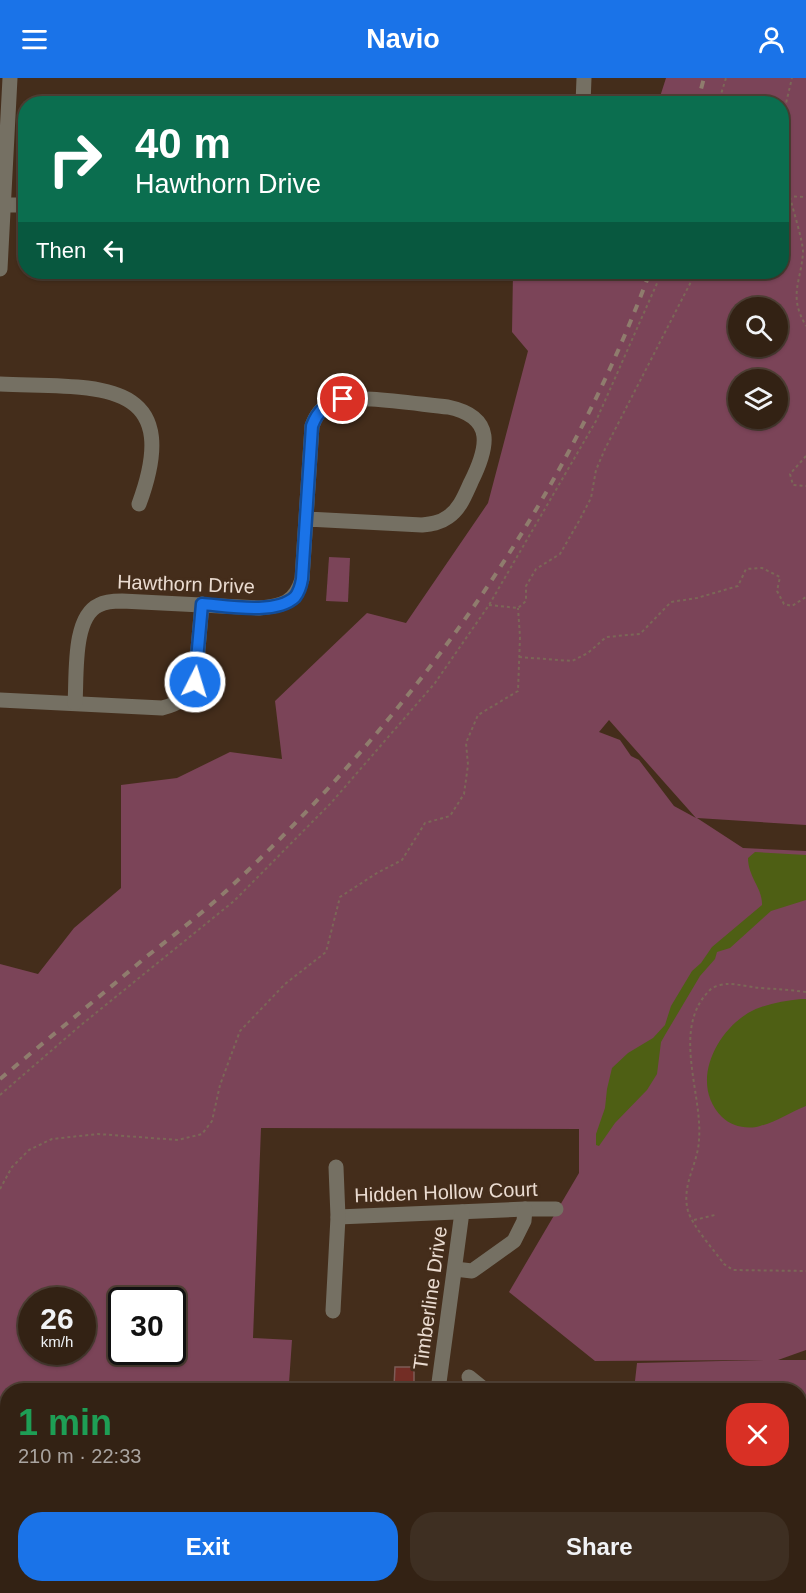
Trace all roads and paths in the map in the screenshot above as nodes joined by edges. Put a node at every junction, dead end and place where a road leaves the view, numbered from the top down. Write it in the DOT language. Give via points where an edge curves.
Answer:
graph roads {
  1 [pos="10,78"];
  2 [pos="584,78"];
  3 [pos="726,78"];
  4 [pos="792,78"];
  5 [pos="583,96"];
  6 [pos="720,96"];
  7 [pos="788,96"];
  8 [pos="790,197"];
  9 [pos="806,197"];
  10 [pos="4,205"];
  11 [pos="18,205"];
  12 [pos="0,269"];
  13 [pos="659,279"];
  14 [pos="692,279"];
  15 [pos="806,326"];
  16 [pos="0,384"];
  17 [pos="806,456"];
  18 [pos="806,486"];
  19 [pos="139,504"];
  20 [pos="307,519"];
  21 [pos="806,597"];
  22 [pos="202,604"];
  23 [pos="489,605"];
  24 [pos="518,608"];
  25 [pos="519,657"];
  26 [pos="0,700"];
  27 [pos="75,703"];
  28 [pos="806,992"];
  29 [pos="0,1095"];
  30 [pos="336,1167"];
  31 [pos="0,1189"];
  32 [pos="525,1209"];
  33 [pos="556,1209"];
  34 [pos="462,1212"];
  35 [pos="715,1215"];
  36 [pos="338,1217"];
  37 [pos="694,1220"];
  38 [pos="455,1269"];
  39 [pos="806,1271"];
  40 [pos="333,1311"];
  41 [pos="469,1377"];
  42 [pos="439,1383"];
  43 [pos="476,1383"];
  1 -- 10 [label="street"];
  2 -- 5 [label="street"];
  3 -- 6 [label="path"];
  4 -- 7 [label="path"];
  8 -- 9 [label="path"];
  8 -- 15 [label="path" via="803,251 796,287 799,313"];
  10 -- 11 [label="street"];
  10 -- 12 [label="street"];
  13 -- 23 [label="path" via="596,421"];
  14 -- 24 [label="path" via="605,449 591,498 579,521 560,554 536,569 526,586 526,601"];
  16 -- 19 [label="street" via="87,388 131,400 143,411 153,444"];
  17 -- 18 [label="path" via="790,474 792,485"];
  20 -- 20 [label="street, Hawthorn Drive" via="439,523 459,506 481,462 485,438 480,425 463,410 448,407 353,398 333,402 316,415 312,426"];
  20 -- 22 [label="street, Hawthorn Drive" via="302,579 296,595 276,606 259,608"];
  21 -- 25 [label="path" via="792,606 784,604 777,591 780,577 762,568 746,569 738,586 671,602 640,634 606,637 572,661"];
  22 -- 27 [label="street, Hawthorn Drive" via="123,601 97,605 79,634"];
  22 -- 27 [label="street" via="195,682 184,699 162,708"];
  23 -- 24 [label="path"];
  23 -- 29 [label="path" via="435,683 331,803 242,893"];
  24 -- 25 [label="path"];
  25 -- 31 [label="path" via="518,691 478,715 466,743 464,794 450,816 424,823 402,860 340,897 326,952 285,984 240,1031 220,1085 212,1121 202,1134 178,1140 98,1134 52,1139 30,1150 12,1167"];
  26 -- 27 [label="street"];
  28 -- 37 [label="path" via="728,984 712,988 699,1006 689,1048 700,1138 686,1192"];
  30 -- 36 [label="street, Hidden Hollow Court"];
  32 -- 33 [label="street, Hidden Hollow Court"];
  32 -- 34 [label="street, Hidden Hollow Court"];
  32 -- 38 [label="street" via="514,1241 472,1271"];
  34 -- 36 [label="street, Hidden Hollow Court"];
  34 -- 38 [label="street, Timberline Drive"];
  35 -- 37 [label="path"];
  36 -- 40 [label="street, Hidden Hollow Court"];
  37 -- 39 [label="path" via="724,1264 733,1270"];
  38 -- 42 [label="street, Timberline Drive"];
  41 -- 43 [label="street"];
}
